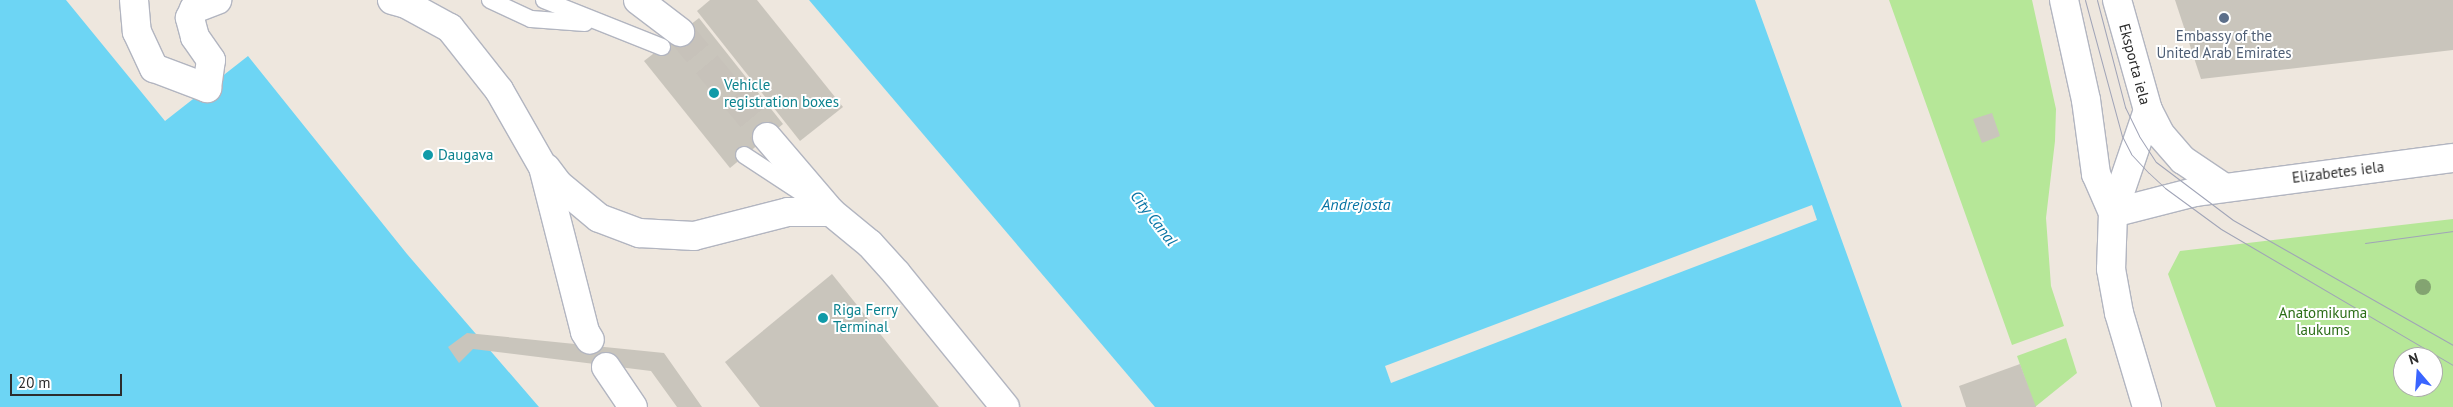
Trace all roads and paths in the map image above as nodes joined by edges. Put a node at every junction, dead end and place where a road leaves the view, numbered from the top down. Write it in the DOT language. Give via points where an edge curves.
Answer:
graph roads {
  1 [pos="217,0"];
  2 [pos="392,0"];
  3 [pos="490,0"];
  4 [pos="544,0"];
  5 [pos="638,0"];
  6 [pos="2064,0"];
  7 [pos="2117,0"];
  8 [pos="134,1"];
  9 [pos="603,24"];
  10 [pos="671,40"];
  11 [pos="2148,110"];
  12 [pos="768,136"];
  13 [pos="534,152"];
  14 [pos="744,155"];
  15 [pos="2453,158"];
  16 [pos="2223,188"];
  17 [pos="831,212"];
  18 [pos="2113,213"];
  19 [pos="590,340"];
  20 [pos="606,367"];
  21 [pos="633,407"];
  22 [pos="1005,407"];
  23 [pos="2147,407"];
  1 -- 8 [label="street" via="194,9 190,18 195,36 211,60 207,88 154,68 137,32"];
  2 -- 13 [label="street" via="450,28 499,90"];
  3 -- 9 [label="lane" via="531,19"];
  4 -- 9 [label="lane"];
  5 -- 10 [label="street"];
  6 -- 18 [label="street, Eksporta iela" via="2086,100 2096,174"];
  7 -- 11 [label="street, Eksporta iela"];
  9 -- 10 [label="lane"];
  11 -- 16 [label="street" via="2161,135 2183,160"];
  11 -- 18 [label="street, Eksporta iela"];
  12 -- 17 [label="street"];
  13 -- 17 [label="street" via="558,184 599,218 640,233 694,236 788,212"];
  13 -- 19 [label="street" via="543,167"];
  14 -- 17 [label="lane"];
  15 -- 16 [label="street, Elizabetes iela"];
  16 -- 18 [label="street, Elizabetes iela" via="2175,196"];
  17 -- 22 [label="street" via="870,244 897,274"];
  18 -- 23 [label="street, Eksporta iela" via="2111,269 2119,313"];
  20 -- 21 [label="street"];
}
